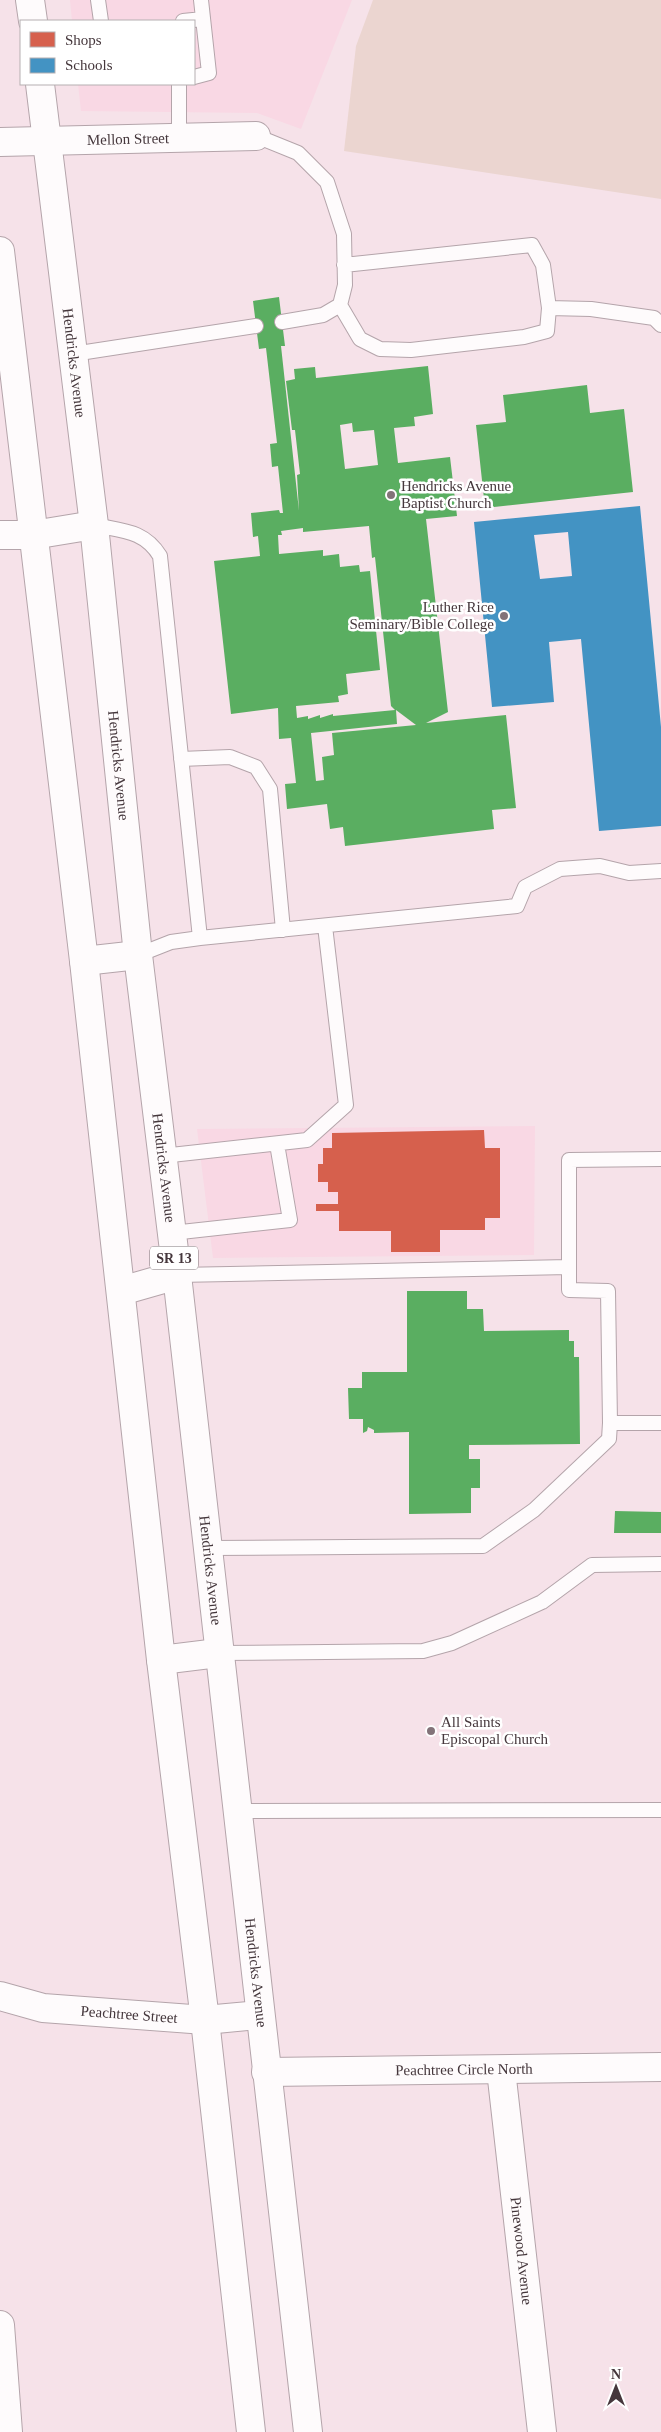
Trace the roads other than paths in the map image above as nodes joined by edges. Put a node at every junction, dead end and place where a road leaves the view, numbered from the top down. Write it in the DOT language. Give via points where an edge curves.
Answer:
graph roads {
  1 [pos="30,0"];
  2 [pos="98,0"];
  3 [pos="201,0"];
  4 [pos="203,19"];
  5 [pos="33,20"];
  6 [pos="101,20"];
  7 [pos="193,20"];
  8 [pos="195,77"];
  9 [pos="40,85"];
  10 [pos="179,85"];
  11 [pos="256,136"];
  12 [pos="179,137"];
  13 [pos="46,141"];
  14 [pos="0,142"];
  15 [pos="0,252"];
  16 [pos="344,265"];
  17 [pos="340,305"];
  18 [pos="549,308"];
  19 [pos="282,322"];
  20 [pos="661,325"];
  21 [pos="256,326"];
  22 [pos="73,354"];
  23 [pos="94,525"];
  24 [pos="0,535"];
  25 [pos="33,535"];
  26 [pos="181,759"];
  27 [pos="661,870"];
  28 [pos="325,926"];
  29 [pos="283,930"];
  30 [pos="200,938"];
  31 [pos="138,955"];
  32 [pos="84,961"];
  33 [pos="277,1144"];
  34 [pos="162,1156"];
  35 [pos="661,1159"];
  36 [pos="172,1233"];
  37 [pos="569,1267"];
  38 [pos="176,1275"];
  39 [pos="121,1291"];
  40 [pos="610,1423"];
  41 [pos="661,1423"];
  42 [pos="208,1548"];
  43 [pos="661,1564"];
  44 [pos="218,1653"];
  45 [pos="161,1660"];
  46 [pos="661,1810"];
  47 [pos="236,1811"];
  48 [pos="0,1996"];
  49 [pos="259,2015"];
  50 [pos="205,2020"];
  51 [pos="661,2067"];
  52 [pos="501,2070"];
  53 [pos="266,2072"];
  54 [pos="0,2324"];
  55 [pos="3,2384"];
  56 [pos="8,2432"];
  57 [pos="251,2432"];
  58 [pos="308,2432"];
  59 [pos="542,2432"];
  1 -- 5 [label="main road"];
  2 -- 6 [label="lane"];
  3 -- 4 [label="lane"];
  4 -- 7 [label="lane"];
  4 -- 8 [label="lane" via="209,74"];
  9 -- 13 [label="main road, Hendricks Avenue / SR 13"];
  10 -- 12 [label="lane"];
  11 -- 12 [label="main road, Mellon Street"];
  11 -- 16 [label="lane" via="298,153 327,182 344,234"];
  12 -- 13 [label="main road, Mellon Street"];
  13 -- 14 [label="main road, Mellon Street"];
  13 -- 22 [label="main road, Hendricks Avenue / SR 13"];
  15 -- 25 [label="main road"];
  16 -- 17 [label="lane" via="345,285"];
  16 -- 18 [label="lane" via="532,244 543,265"];
  17 -- 18 [label="lane" via="360,339 380,349 411,350 547,332"];
  17 -- 19 [label="lane" via="322,315"];
  18 -- 20 [label="lane" via="591,309 654,318"];
  21 -- 22 [label="lane"];
  22 -- 23 [label="main road, Hendricks Avenue / SR 13"];
  23 -- 25 [label="main road"];
  23 -- 26 [label="lane" via="142,536 160,556"];
  23 -- 31 [label="main road, Hendricks Avenue / SR 13"];
  24 -- 25 [label="main road"];
  25 -- 32 [label="main road"];
  26 -- 29 [label="lane" via="230,757 256,767 270,789"];
  26 -- 30 [label="lane"];
  27 -- 28 [label="lane" via="629,873 600,866 560,869 525,887 517,906"];
  28 -- 29 [label="lane"];
  28 -- 33 [label="lane" via="346,1105 307,1140"];
  29 -- 30 [label="lane"];
  30 -- 31 [label="lane" via="171,942"];
  31 -- 32 [label="main road"];
  31 -- 34 [label="main road, Hendricks Avenue / SR 13"];
  32 -- 39 [label="main road"];
  33 -- 34 [label="lane"];
  33 -- 36 [label="lane" via="290,1220"];
  34 -- 36 [label="main road, Hendricks Avenue / SR 13"];
  35 -- 37 [label="lane" via="569,1160"];
  36 -- 38 [label="main road, Hendricks Avenue / SR 13"];
  37 -- 38 [label="lane"];
  37 -- 40 [label="lane" via="569,1290 608,1291"];
  38 -- 39 [label="main road"];
  38 -- 42 [label="main road, Hendricks Avenue / SR 13"];
  39 -- 45 [label="main road"];
  40 -- 41 [label="lane"];
  40 -- 42 [label="lane" via="609,1439 534,1510 483,1546"];
  42 -- 44 [label="main road, Hendricks Avenue / SR 13"];
  43 -- 44 [label="lane" via="592,1565 542,1602 452,1643 423,1651"];
  44 -- 45 [label="main road"];
  44 -- 47 [label="main road, Hendricks Avenue / SR 13"];
  45 -- 50 [label="main road"];
  46 -- 47 [label="lane"];
  47 -- 49 [label="main road, Hendricks Avenue / SR 13"];
  48 -- 50 [label="main road, Peachtree Street" via="43,2008"];
  49 -- 50 [label="main road, Peachtree Street"];
  49 -- 53 [label="main road, Hendricks Avenue / SR 13"];
  50 -- 57 [label="main road"];
  51 -- 52 [label="main road, Peachtree Circle North"];
  52 -- 53 [label="main road, Peachtree Circle North"];
  52 -- 59 [label="main road, Pinewood Avenue"];
  53 -- 58 [label="main road, Hendricks Avenue / SR 13"];
  54 -- 55 [label="main road"];
  55 -- 56 [label="main road"];
}
